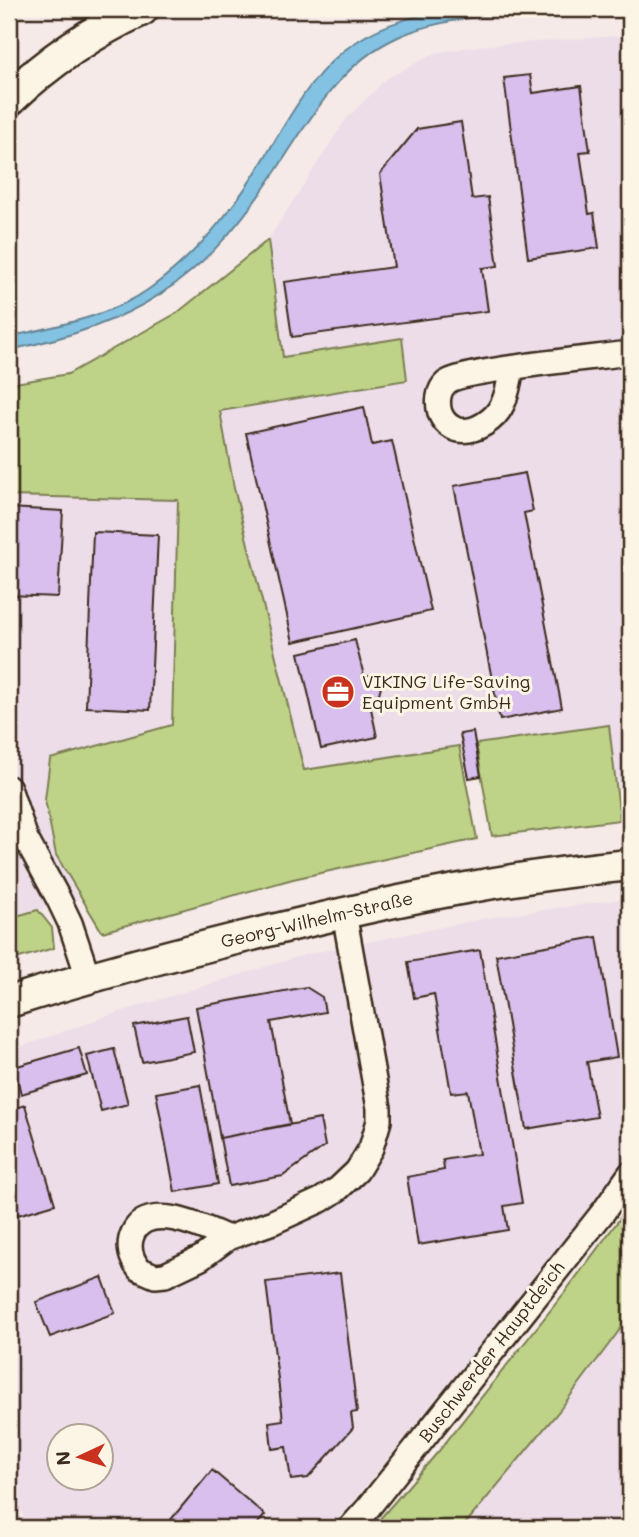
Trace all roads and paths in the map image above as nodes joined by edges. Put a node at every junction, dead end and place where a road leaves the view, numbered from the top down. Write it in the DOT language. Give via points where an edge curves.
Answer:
graph roads {
  1 [pos="141,9"];
  2 [pos="9,99"];
  3 [pos="630,353"];
  4 [pos="512,369"];
  5 [pos="9,788"];
  6 [pos="630,864"];
  7 [pos="344,913"];
  8 [pos="88,976"];
  9 [pos="9,1002"];
  10 [pos="630,1174"];
  11 [pos="228,1238"];
  12 [pos="350,1528"];
  1 -- 2 [label="highway" via="83,39"];
  3 -- 4 [label="street"];
  5 -- 8 [label="street" via="26,839 58,898"];
  6 -- 7 [label="main road, Georg-Wilhelm-Straße" via="527,876"];
  7 -- 8 [label="main road, Georg-Wilhelm-Straße"];
  7 -- 11 [label="street" via="379,1108 371,1148 349,1181 321,1200"];
  8 -- 9 [label="main road, Georg-Wilhelm-Straße"];
  10 -- 12 [label="street, Buschwerder Hauptdeich"];
}
